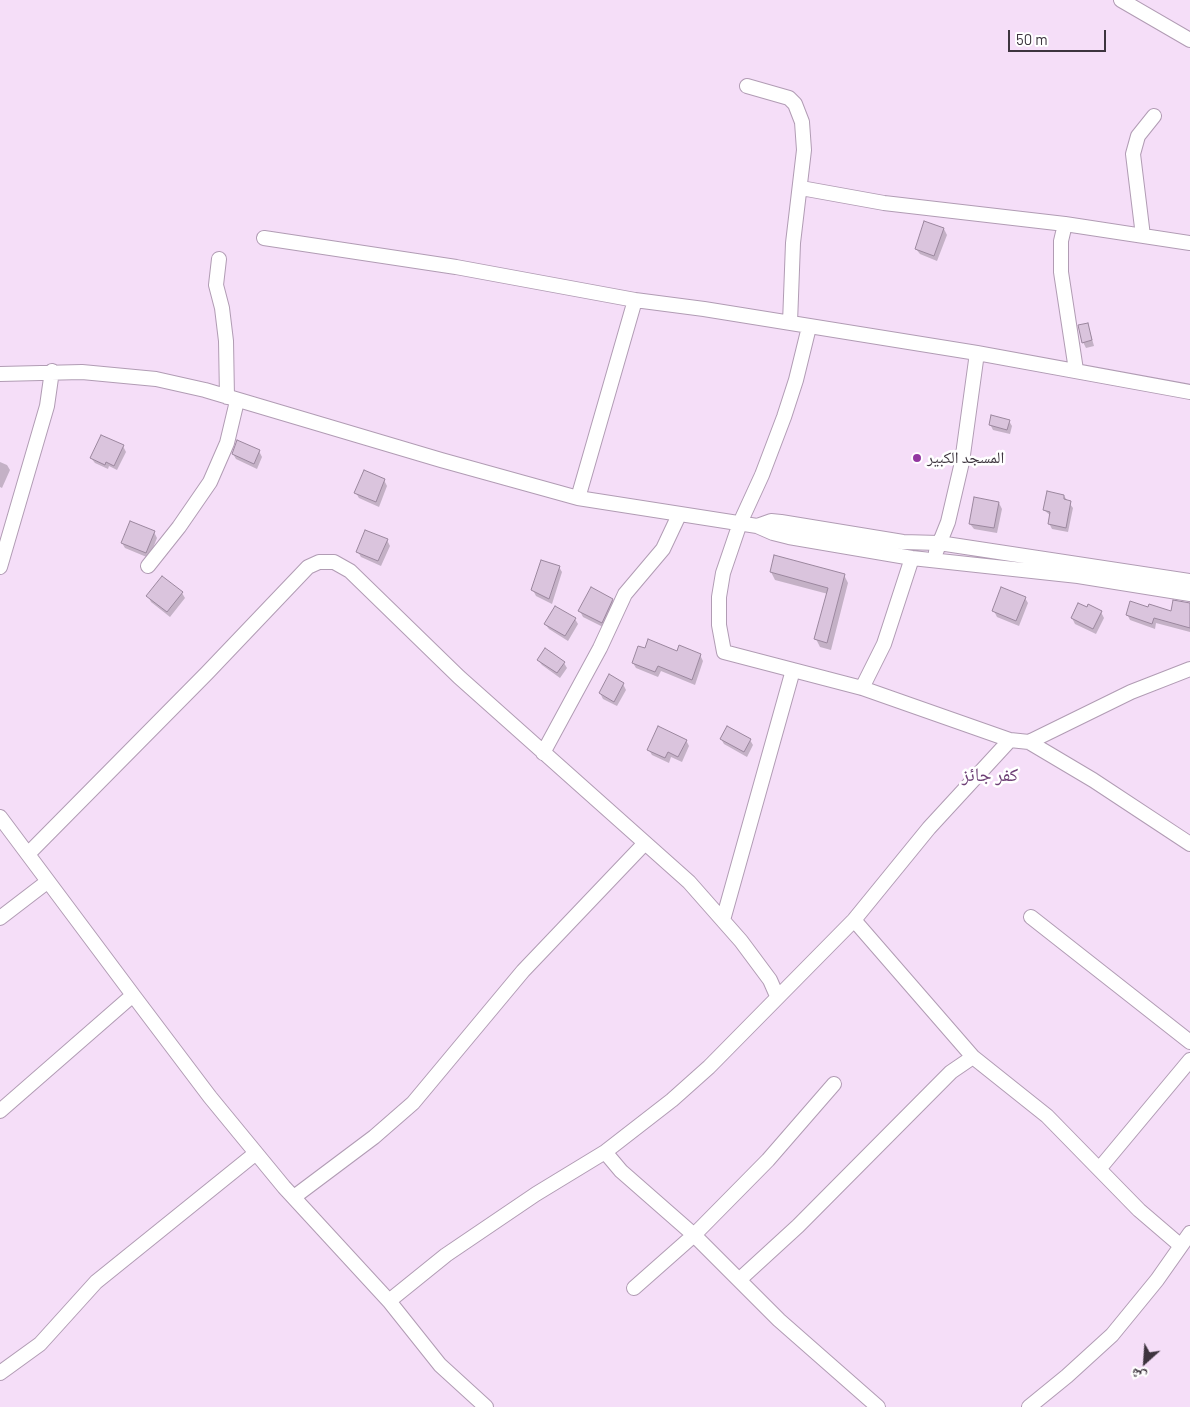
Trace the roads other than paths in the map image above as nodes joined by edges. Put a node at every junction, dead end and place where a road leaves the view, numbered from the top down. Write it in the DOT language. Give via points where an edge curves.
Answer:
graph roads {
  1 [pos="1121,0"];
  2 [pos="1190,40"];
  3 [pos="747,86"];
  4 [pos="1154,116"];
  5 [pos="801,188"];
  6 [pos="1065,224"];
  7 [pos="1143,236"];
  8 [pos="264,238"];
  9 [pos="1190,243"];
  10 [pos="219,258"];
  11 [pos="635,300"];
  12 [pos="790,323"];
  13 [pos="809,327"];
  14 [pos="977,353"];
  15 [pos="1076,370"];
  16 [pos="52,371"];
  17 [pos="0,374"];
  18 [pos="1190,392"];
  19 [pos="232,399"];
  20 [pos="578,498"];
  21 [pos="679,514"];
  22 [pos="740,523"];
  23 [pos="757,526"];
  24 [pos="939,544"];
  25 [pos="912,558"];
  26 [pos="933,560"];
  27 [pos="148,566"];
  28 [pos="0,567"];
  29 [pos="1190,580"];
  30 [pos="1190,594"];
  31 [pos="1190,669"];
  32 [pos="793,670"];
  33 [pos="862,688"];
  34 [pos="1010,740"];
  35 [pos="1030,742"];
  36 [pos="543,753"];
  37 [pos="0,817"];
  38 [pos="645,843"];
  39 [pos="1190,844"];
  40 [pos="28,854"];
  41 [pos="47,882"];
  42 [pos="1031,917"];
  43 [pos="0,918"];
  44 [pos="723,920"];
  45 [pos="854,920"];
  46 [pos="133,995"];
  47 [pos="777,996"];
  48 [pos="1190,1042"];
  49 [pos="973,1057"];
  50 [pos="1190,1060"];
  51 [pos="834,1084"];
  52 [pos="0,1111"];
  53 [pos="605,1152"];
  54 [pos="256,1153"];
  55 [pos="1100,1168"];
  56 [pos="294,1197"];
  57 [pos="1190,1233"];
  58 [pos="694,1234"];
  59 [pos="1181,1246"];
  60 [pos="739,1280"];
  61 [pos="634,1288"];
  62 [pos="390,1301"];
  63 [pos="0,1373"];
  64 [pos="486,1407"];
  65 [pos="878,1407"];
  66 [pos="1029,1407"];
  1 -- 2 [label="street"];
  3 -- 5 [label="street" via="789,98 800,114 804,150"];
  4 -- 7 [label="street" via="1138,136 1133,154"];
  5 -- 6 [label="street" via="884,202"];
  5 -- 12 [label="street" via="793,243"];
  6 -- 7 [label="street"];
  6 -- 15 [label="street" via="1061,241 1061,272"];
  7 -- 9 [label="street"];
  8 -- 11 [label="street" via="456,267"];
  10 -- 19 [label="street" via="216,285 222,308"];
  11 -- 12 [label="street"];
  11 -- 20 [label="street"];
  12 -- 13 [label="street"];
  13 -- 14 [label="street"];
  13 -- 22 [label="street" via="784,418"];
  14 -- 15 [label="street"];
  14 -- 24 [label="street" via="962,462 948,522"];
  15 -- 18 [label="street"];
  16 -- 17 [label="street"];
  16 -- 19 [label="street" via="156,379"];
  16 -- 28 [label="street" via="47,406"];
  19 -- 20 [label="street"];
  19 -- 27 [label="street" via="227,443 210,482"];
  20 -- 21 [label="street"];
  21 -- 22 [label="street"];
  21 -- 36 [label="street" via="663,549 625,594 600,648"];
  22 -- 23 [label="street"];
  22 -- 32 [label="street" via="719,597 722,650"];
  23 -- 24 [label="street" via="771,521 904,542"];
  23 -- 25 [label="street" via="773,534"];
  24 -- 26 [label="street"];
  24 -- 29 [label="street"];
  25 -- 26 [label="street"];
  25 -- 33 [label="street" via="884,644"];
  26 -- 30 [label="street" via="1078,576"];
  31 -- 35 [label="street" via="1131,692"];
  32 -- 33 [label="street"];
  32 -- 44 [label="street"];
  33 -- 34 [label="street"];
  34 -- 35 [label="street"];
  34 -- 45 [label="street" via="929,828"];
  35 -- 39 [label="street"];
  36 -- 38 [label="street"];
  36 -- 40 [label="street" via="459,678 350,571 334,562 319,562 308,567"];
  37 -- 40 [label="street"];
  38 -- 44 [label="street" via="689,882"];
  38 -- 56 [label="street" via="523,971 413,1103 374,1138"];
  40 -- 41 [label="street"];
  41 -- 43 [label="street"];
  41 -- 46 [label="street"];
  42 -- 48 [label="street"];
  44 -- 47 [label="street" via="765,974"];
  45 -- 47 [label="street"];
  45 -- 49 [label="street"];
  46 -- 52 [label="street"];
  46 -- 54 [label="street"];
  47 -- 53 [label="street" via="709,1067"];
  49 -- 55 [label="street" via="1047,1116"];
  49 -- 60 [label="street" via="951,1072 798,1226"];
  50 -- 55 [label="street"];
  51 -- 58 [label="street" via="768,1160"];
  53 -- 58 [label="street" via="621,1171"];
  53 -- 62 [label="street" via="446,1255"];
  54 -- 56 [label="street"];
  54 -- 63 [label="street" via="96,1282 40,1344"];
  55 -- 59 [label="street" via="1139,1210"];
  56 -- 62 [label="street"];
  57 -- 59 [label="street"];
  58 -- 60 [label="street"];
  58 -- 61 [label="street"];
  59 -- 66 [label="street" via="1112,1335"];
  60 -- 65 [label="street" via="779,1320"];
  62 -- 64 [label="street" via="440,1366"];
}
